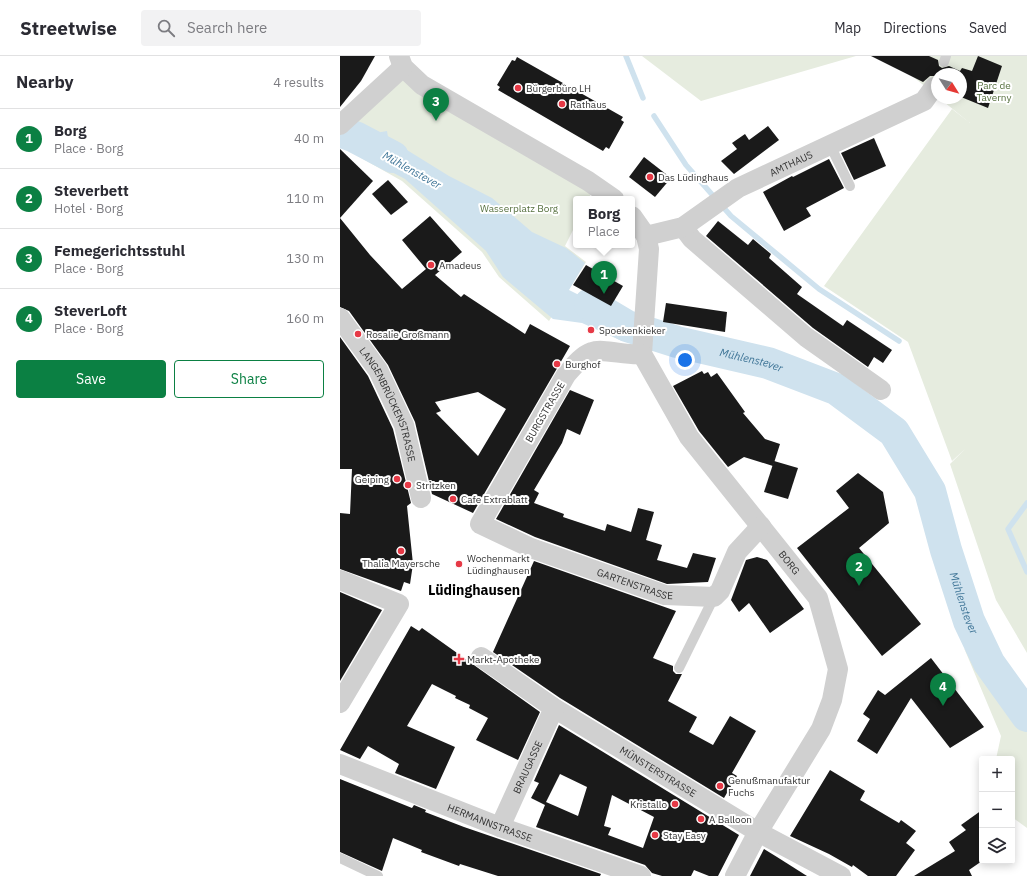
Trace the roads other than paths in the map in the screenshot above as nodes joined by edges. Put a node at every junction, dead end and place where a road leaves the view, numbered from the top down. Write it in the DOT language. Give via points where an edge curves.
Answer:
graph roads {
  1 [pos="401,61"];
  2 [pos="931,91"];
  3 [pos="342,123"];
  4 [pos="830,145"];
  5 [pos="850,186"];
  6 [pos="609,196"];
  7 [pos="635,220"];
  8 [pos="683,227"];
  9 [pos="646,236"];
  10 [pos="340,318"];
  11 [pos="643,351"];
  12 [pos="880,390"];
  13 [pos="421,498"];
  14 [pos="480,524"];
  15 [pos="761,526"];
  16 [pos="340,580"];
  17 [pos="714,597"];
  18 [pos="481,657"];
  19 [pos="679,668"];
  20 [pos="340,703"];
  21 [pos="554,708"];
  22 [pos="340,764"];
  23 [pos="500,827"];
  24 [pos="758,832"];
  25 [pos="340,858"];
  26 [pos="632,875"];
  27 [pos="378,876"];
  28 [pos="735,876"];
  29 [pos="841,876"];
  1 -- 3 [label="street"];
  1 -- 6 [label="street" via="422,85"];
  2 -- 4 [label="street, AMTHAUS" via="924,101"];
  4 -- 5 [label="lane"];
  4 -- 8 [label="street, AMTHAUS" via="738,188"];
  7 -- 9 [label="street"];
  8 -- 9 [label="street, AMTHAUS"];
  8 -- 12 [label="street" via="692,239 806,337"];
  9 -- 11 [label="street" via="648,248"];
  10 -- 13 [label="street, LANGENBRÜCKENSTRASSE" via="378,370 404,425"];
  11 -- 14 [label="street, BURGSTRASSE" via="632,356 592,351 581,359 566,376"];
  11 -- 15 [label="street, BORG" via="689,437"];
  14 -- 17 [label="street, GARTENSTRASSE" via="531,548 665,595"];
  15 -- 17 [label="street" via="737,552 720,591"];
  15 -- 24 [label="street, BORG" via="818,598 838,669 832,700 821,729"];
  16 -- 20 [label="street" via="399,604"];
  17 -- 19 [label="lane"];
  18 -- 21 [label="street, MÜNSTERSTRASSE"];
  21 -- 23 [label="street, BRAUGASSE"];
  21 -- 24 [label="street, MÜNSTERSTRASSE"];
  22 -- 23 [label="street, HERMANNSTRASSE"];
  23 -- 26 [label="street, HERMANNSTRASSE"];
  24 -- 28 [label="street, BORG"];
  24 -- 29 [label="street, MÜNSTERSTRASSE"];
  25 -- 27 [label="lane"];
}
